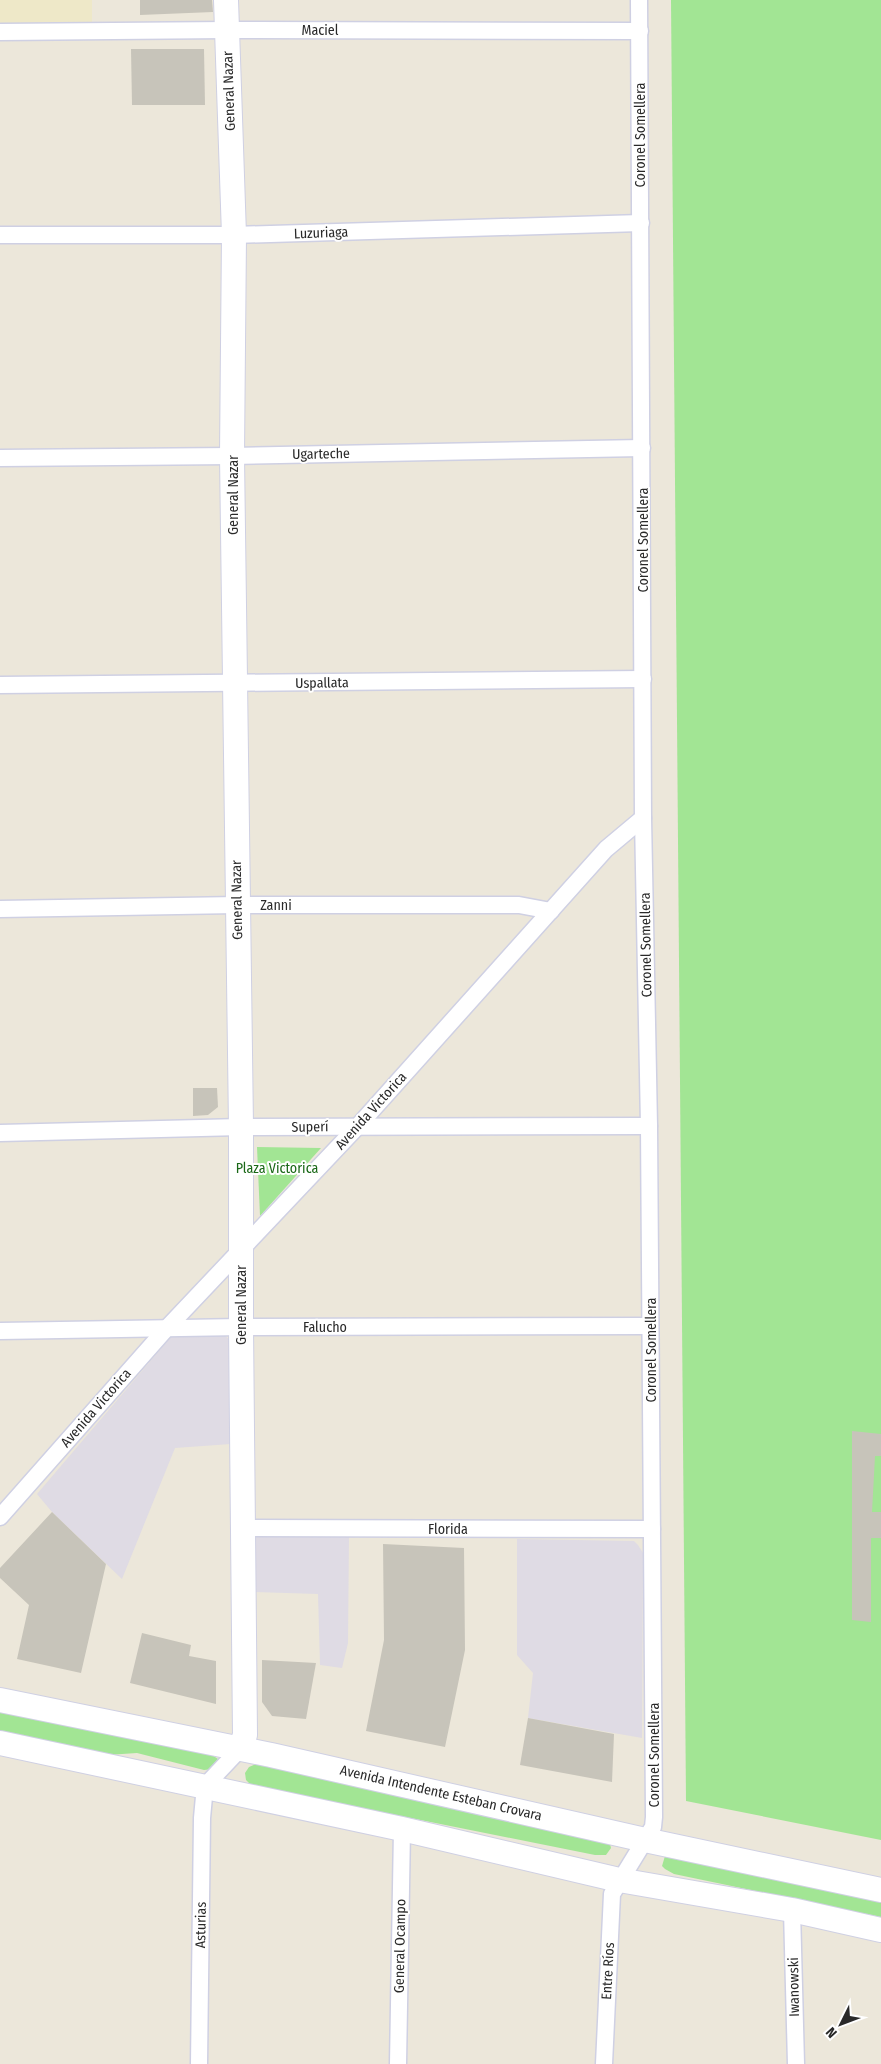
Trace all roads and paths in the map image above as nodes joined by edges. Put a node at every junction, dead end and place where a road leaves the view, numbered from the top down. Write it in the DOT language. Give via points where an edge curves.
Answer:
graph roads {
  1 [pos="226,0"];
  2 [pos="639,0"];
  3 [pos="227,30"];
  4 [pos="640,31"];
  5 [pos="0,32"];
  6 [pos="641,223"];
  7 [pos="0,235"];
  8 [pos="234,235"];
  9 [pos="642,448"];
  10 [pos="232,456"];
  11 [pos="0,458"];
  12 [pos="643,679"];
  13 [pos="234,684"];
  14 [pos="0,685"];
  15 [pos="643,818"];
  16 [pos="237,905"];
  17 [pos="0,909"];
  18 [pos="550,912"];
  19 [pos="358,1126"];
  20 [pos="649,1126"];
  21 [pos="241,1127"];
  22 [pos="0,1133"];
  23 [pos="242,1250"];
  24 [pos="650,1326"];
  25 [pos="241,1327"];
  26 [pos="166,1329"];
  27 [pos="0,1331"];
  28 [pos="0,1517"];
  29 [pos="243,1528"];
  30 [pos="652,1529"];
  31 [pos="0,1700"];
  32 [pos="0,1743"];
  33 [pos="240,1749"];
  34 [pos="205,1786"];
  35 [pos="402,1829"];
  36 [pos="646,1840"];
  37 [pos="619,1880"];
  38 [pos="881,1890"];
  39 [pos="792,1910"];
  40 [pos="881,1930"];
  41 [pos="199,2064"];
  42 [pos="398,2064"];
  43 [pos="604,2064"];
  44 [pos="796,2064"];
  1 -- 3 [label="main road, General Nazar"];
  2 -- 4 [label="street, Coronel Somellera"];
  3 -- 4 [label="street, Maciel"];
  3 -- 5 [label="street, Maciel"];
  3 -- 8 [label="main road, General Nazar"];
  4 -- 6 [label="street, Coronel Somellera"];
  6 -- 8 [label="street, Luzuriaga"];
  6 -- 9 [label="street, Coronel Somellera"];
  7 -- 8 [label="street, Luzuriaga"];
  8 -- 10 [label="main road, General Nazar"];
  9 -- 10 [label="street, Ugarteche"];
  9 -- 12 [label="street, Coronel Somellera"];
  10 -- 11 [label="street, Ugarteche"];
  10 -- 13 [label="main road, General Nazar"];
  12 -- 13 [label="street, Uspallata"];
  12 -- 15 [label="street, Coronel Somellera"];
  13 -- 14 [label="street, Uspallata"];
  13 -- 16 [label="main road, General Nazar"];
  15 -- 18 [label="street, Avenida Victorica" via="606,849"];
  15 -- 20 [label="street, Coronel Somellera"];
  16 -- 17 [label="street, Zanni"];
  16 -- 18 [label="street, Zanni" via="519,905"];
  16 -- 21 [label="main road, General Nazar"];
  18 -- 19 [label="street, Avenida Victorica"];
  19 -- 20 [label="street, Superí"];
  19 -- 21 [label="street, Superí"];
  19 -- 23 [label="street, Avenida Victorica"];
  20 -- 24 [label="street, Coronel Somellera"];
  21 -- 22 [label="street, Superí"];
  21 -- 23 [label="main road, General Nazar"];
  23 -- 25 [label="main road, General Nazar"];
  23 -- 26 [label="street, Avenida Victorica"];
  24 -- 25 [label="street, Falucho"];
  24 -- 30 [label="street, Coronel Somellera"];
  25 -- 26 [label="street, Falucho"];
  25 -- 29 [label="main road, General Nazar"];
  26 -- 27 [label="street, Falucho"];
  26 -- 28 [label="street, Avenida Victorica"];
  29 -- 30 [label="street, Florida"];
  29 -- 33 [label="main road, General Nazar" via="245,1735"];
  30 -- 36 [label="street, Coronel Somellera" via="654,1817"];
  31 -- 33 [label="main road, Avenida Intendente Esteban Crovara"];
  32 -- 34 [label="main road"];
  33 -- 34 [label="street"];
  33 -- 36 [label="main road, Avenida Intendente Esteban Crovara"];
  34 -- 35 [label="main road"];
  34 -- 41 [label="street, Asturias"];
  35 -- 37 [label="main road"];
  35 -- 42 [label="street, General Ocampo"];
  36 -- 37 [label="street, Coronel Somellera"];
  36 -- 38 [label="main road, Avenida Intendente Esteban Crovara"];
  37 -- 39 [label="main road"];
  37 -- 43 [label="street, Entre Ríos" via="612,1894"];
  39 -- 40 [label="main road"];
  39 -- 44 [label="street, Iwanowski"];
}
